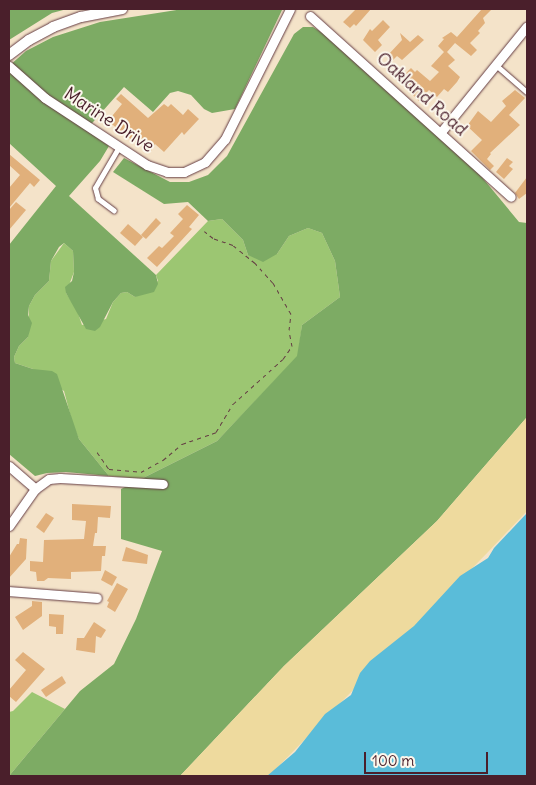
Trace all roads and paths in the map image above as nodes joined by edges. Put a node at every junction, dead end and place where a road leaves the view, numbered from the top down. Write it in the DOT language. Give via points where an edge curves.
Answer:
graph roads {
  1 [pos="122,9"];
  2 [pos="290,9"];
  3 [pos="310,16"];
  4 [pos="527,26"];
  5 [pos="9,55"];
  6 [pos="496,65"];
  7 [pos="9,66"];
  8 [pos="527,92"];
  9 [pos="441,132"];
  10 [pos="119,147"];
  11 [pos="511,197"];
  12 [pos="114,210"];
  13 [pos="204,231"];
  14 [pos="97,452"];
  15 [pos="9,466"];
  16 [pos="163,484"];
  17 [pos="35,490"];
  18 [pos="9,526"];
  19 [pos="9,591"];
  20 [pos="97,598"];
  1 -- 5 [label="street" via="81,17 53,27"];
  2 -- 10 [label="street, Marine Drive" via="225,139 205,162 184,172 167,172 147,165"];
  3 -- 9 [label="street, Oakland Road"];
  4 -- 6 [label="street"];
  6 -- 8 [label="lane"];
  6 -- 9 [label="street"];
  7 -- 10 [label="street, Marine Drive" via="45,98"];
  9 -- 11 [label="street, Oakland Road"];
  10 -- 12 [label="lane" via="95,190 98,199"];
  13 -- 14 [label="path" via="212,238 234,244 273,283 291,314 292,346 233,404 216,432 182,444 141,472 109,469"];
  15 -- 17 [label="street"];
  16 -- 17 [label="street" via="49,479"];
  17 -- 18 [label="street"];
  19 -- 20 [label="street"];
}
